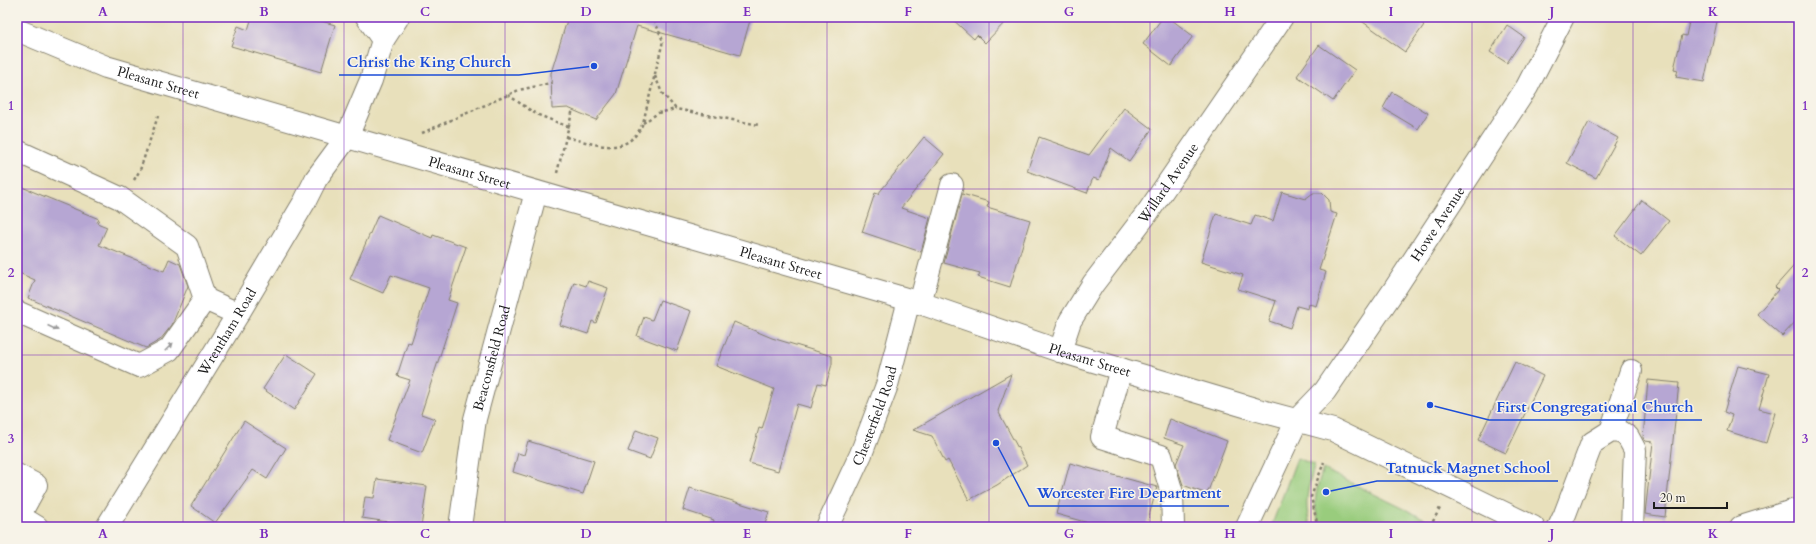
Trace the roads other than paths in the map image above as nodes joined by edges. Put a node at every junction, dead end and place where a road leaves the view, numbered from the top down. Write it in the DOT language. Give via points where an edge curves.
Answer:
graph roads {
  1 [pos="367,17"];
  2 [pos="398,17"];
  3 [pos="1282,17"];
  4 [pos="1563,17"];
  5 [pos="17,30"];
  6 [pos="383,40"];
  7 [pos="347,137"];
  8 [pos="17,152"];
  9 [pos="952,185"];
  10 [pos="536,192"];
  11 [pos="205,299"];
  12 [pos="914,302"];
  13 [pos="17,312"];
  14 [pos="238,314"];
  15 [pos="1060,351"];
  16 [pos="1121,369"];
  17 [pos="1631,371"];
  18 [pos="1297,420"];
  19 [pos="1611,431"];
  20 [pos="17,475"];
  21 [pos="1799,509"];
  22 [pos="1173,526"];
  23 [pos="37,527"];
  24 [pos="107,527"];
  25 [pos="460,527"];
  26 [pos="827,527"];
  27 [pos="1247,527"];
  28 [pos="1533,527"];
  29 [pos="1559,527"];
  30 [pos="1632,527"];
  31 [pos="1741,527"];
  1 -- 6 [label="street"];
  2 -- 6 [label="street, Wrentham Road"];
  3 -- 15 [label="street, Willard Avenue" via="1148,212 1093,284 1070,321"];
  4 -- 18 [label="street, Howe Avenue" via="1527,87 1394,290 1325,391"];
  5 -- 7 [label="street, Pleasant Street" via="106,67"];
  6 -- 7 [label="street, Wrentham Road" via="371,80"];
  7 -- 10 [label="street, Pleasant Street"];
  7 -- 14 [label="street, Wrentham Road" via="316,179"];
  8 -- 11 [label="street" via="120,198 187,246"];
  9 -- 12 [label="street, Chesterfield Road"];
  10 -- 12 [label="street, Pleasant Street"];
  10 -- 25 [label="street, Beaconsfield Road" via="475,419"];
  13 -- 11 [label="street, one-way" via="139,366 169,350"];
  11 -- 14 [label="street"];
  12 -- 15 [label="street, Pleasant Street"];
  12 -- 26 [label="street, Chesterfield Road" via="861,454"];
  14 -- 24 [label="street, Wrentham Road"];
  15 -- 16 [label="street, Pleasant Street"];
  16 -- 18 [label="street, Pleasant Street"];
  16 -- 22 [label="street" via="1102,437 1161,456 1172,493"];
  17 -- 19 [label="street"];
  18 -- 27 [label="street, Howe Avenue"];
  18 -- 28 [label="street, Pleasant Street" via="1333,430"];
  19 -- 29 [label="street" via="1592,443"];
  19 -- 30 [label="street" via="1621,432 1628,437 1635,450"];
  20 -- 23 [label="street" via="36,485 19,516"];
  21 -- 31 [label="street"];
}
